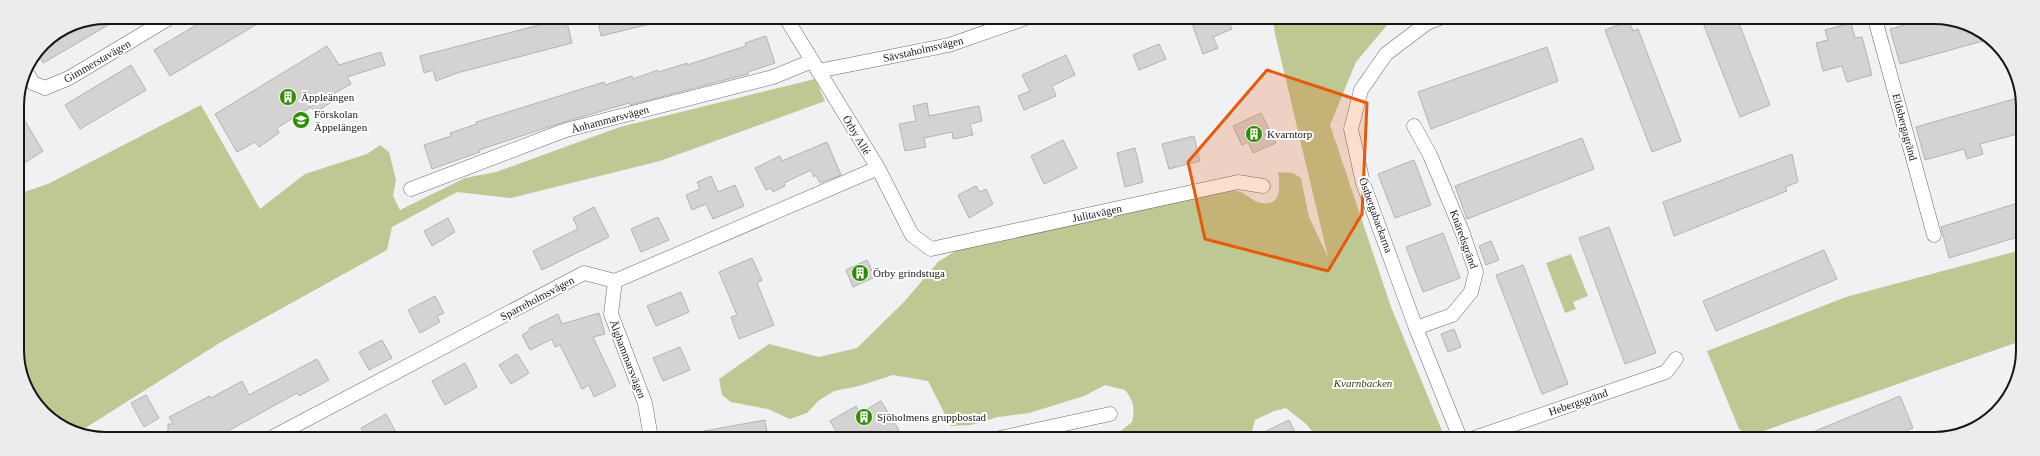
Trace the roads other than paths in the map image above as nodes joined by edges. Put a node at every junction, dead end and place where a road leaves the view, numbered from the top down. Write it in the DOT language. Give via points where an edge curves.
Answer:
graph roads {
  1 [pos="159,24"];
  2 [pos="790,24"];
  3 [pos="1009,24"];
  4 [pos="1426,24"];
  5 [pos="1877,24"];
  6 [pos="815,66"];
  7 [pos="29,77"];
  8 [pos="1414,126"];
  9 [pos="878,168"];
  10 [pos="1263,186"];
  11 [pos="411,189"];
  12 [pos="1934,235"];
  13 [pos="931,249"];
  14 [pos="615,281"];
  15 [pos="1416,328"];
  16 [pos="1676,359"];
  17 [pos="1110,414"];
  18 [pos="284,432"];
  19 [pos="649,432"];
  20 [pos="1028,432"];
  21 [pos="1458,432"];
  22 [pos="1491,432"];
  1 -- 7 [label="street, Gimmerstavägen" via="69,78 45,88 33,83"];
  2 -- 6 [label="street, Örby Allé"];
  3 -- 6 [label="street, Sävstaholmsvägen" via="949,45"];
  4 -- 15 [label="street, Östbergabackarna" via="1386,54 1361,90 1351,129 1364,183"];
  5 -- 12 [label="street, Eldsbergagränd"];
  6 -- 9 [label="street, Örby Allé"];
  6 -- 11 [label="street, Ånhammarsvägen" via="566,130"];
  8 -- 15 [label="street, Knäredsgränd" via="1430,154 1476,272 1471,292 1452,315"];
  9 -- 13 [label="street, Örby Allé" via="912,235"];
  9 -- 14 [label="street"];
  10 -- 13 [label="street, Julitavägen" via="1238,182"];
  14 -- 18 [label="street, Sparreholmsvägen" via="584,273"];
  14 -- 19 [label="street, Älghammarsvägen" via="611,314 645,403"];
  15 -- 21 [label="street, Östbergabackarna"];
  16 -- 22 [label="street, Hebergsgränd" via="1666,372"];
  17 -- 20 [label="street"];
}
